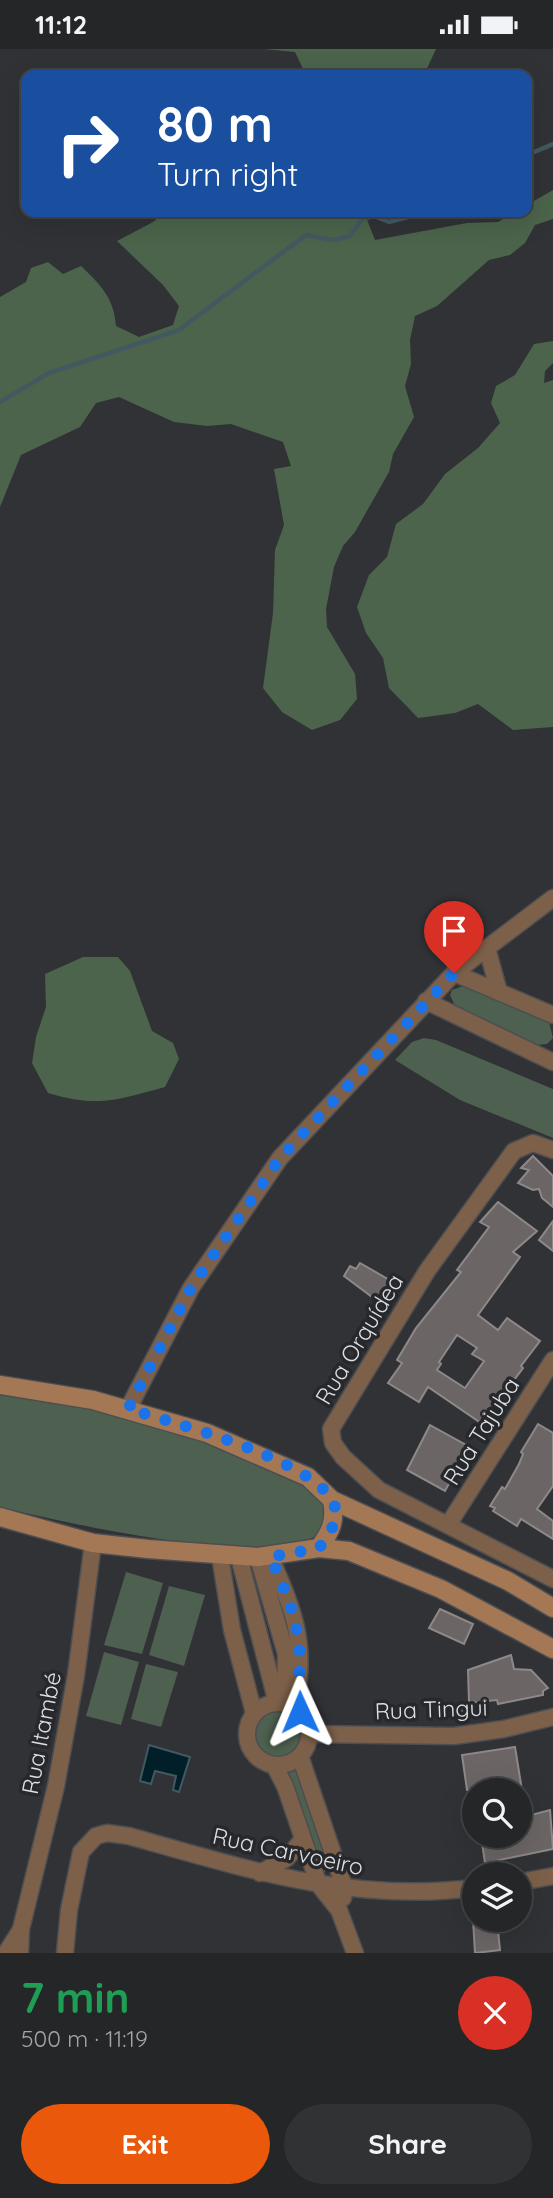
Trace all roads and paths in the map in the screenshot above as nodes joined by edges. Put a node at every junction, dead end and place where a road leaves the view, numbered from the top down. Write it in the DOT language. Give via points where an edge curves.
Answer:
graph roads {
  1 [pos="553,898"];
  2 [pos="487,948"];
  3 [pos="454,973"];
  4 [pos="499,992"];
  5 [pos="426,1001"];
  6 [pos="553,1015"];
  7 [pos="553,1062"];
  8 [pos="553,1150"];
  9 [pos="553,1360"];
  10 [pos="0,1385"];
  11 [pos="128,1409"];
  12 [pos="332,1500"];
  13 [pos="0,1517"];
  14 [pos="449,1525"];
  15 [pos="93,1543"];
  16 [pos="319,1548"];
  17 [pos="220,1556"];
  18 [pos="240,1557"];
  19 [pos="264,1557"];
  20 [pos="553,1579"];
  21 [pos="271,1598"];
  22 [pos="251,1602"];
  23 [pos="553,1608"];
  24 [pos="229,1609"];
  25 [pos="553,1649"];
  26 [pos="294,1652"];
  27 [pos="285,1704"];
  28 [pos="254,1713"];
  29 [pos="553,1717"];
  30 [pos="310,1734"];
  31 [pos="300,1756"];
  32 [pos="274,1765"];
  33 [pos="303,1839"];
  34 [pos="260,1873"];
  35 [pos="553,1876"];
  36 [pos="532,1880"];
  37 [pos="319,1885"];
  38 [pos="345,1889"];
  39 [pos="462,1889"];
  40 [pos="339,1910"];
  41 [pos="21,1929"];
  42 [pos="6,1953"];
  43 [pos="20,1953"];
  44 [pos="65,1953"];
  45 [pos="355,1953"];
  1 -- 2 [label="street"];
  2 -- 3 [label="street"];
  2 -- 4 [label="street"];
  3 -- 4 [label="street"];
  3 -- 5 [label="street"];
  4 -- 6 [label="street"];
  5 -- 7 [label="street"];
  5 -- 11 [label="street" via="280,1158 191,1288"];
  8 -- 14 [label="street, Rua Orquídea" via="533,1143 514,1151 427,1271 331,1429 333,1443 343,1457 379,1490"];
  9 -- 14 [label="street, Rua Tajuba"];
  10 -- 11 [label="street"];
  11 -- 12 [label="street" via="275,1460 308,1477"];
  12 -- 16 [label="street" via="335,1517"];
  12 -- 23 [label="street" via="508,1581"];
  13 -- 15 [label="street"];
  14 -- 20 [label="street, Rua Orquídea"];
  15 -- 17 [label="street"];
  15 -- 41 [label="street, Rua Itambé" via="58,1774"];
  16 -- 19 [label="street"];
  16 -- 25 [label="street" via="349,1551 441,1589"];
  17 -- 18 [label="street"];
  17 -- 24 [label="street"];
  18 -- 19 [label="street"];
  18 -- 22 [label="street"];
  19 -- 21 [label="street"];
  19 -- 26 [label="street" via="297,1623"];
  21 -- 22 [label="street"];
  21 -- 26 [label="street"];
  22 -- 24 [label="street"];
  22 -- 27 [label="street"];
  24 -- 28 [label="street"];
  26 -- 27 [label="street" via="300,1682"];
  27 -- 28 [label="street"];
  27 -- 30 [label="street" via="305,1718"];
  28 -- 32 [label="street" via="247,1731 251,1750"];
  29 -- 30 [label="street, Rua Tingui" via="454,1736"];
  30 -- 31 [label="street"];
  31 -- 32 [label="street"];
  31 -- 38 [label="street"];
  32 -- 33 [label="street"];
  33 -- 34 [label="street" via="286,1858"];
  33 -- 37 [label="street"];
  34 -- 37 [label="street, Rua Carvoeiro"];
  34 -- 44 [label="street, Rua Carvoeiro" via="129,1836 96,1836 81,1852"];
  35 -- 36 [label="street"];
  37 -- 38 [label="street, Rua Carvoeiro"];
  37 -- 40 [label="street"];
  38 -- 39 [label="street, Rua Carvoeiro"];
  38 -- 40 [label="street"];
  40 -- 45 [label="street"];
  41 -- 42 [label="street, Rua Itambé"];
  41 -- 43 [label="street, Rua Itambé"];
}
